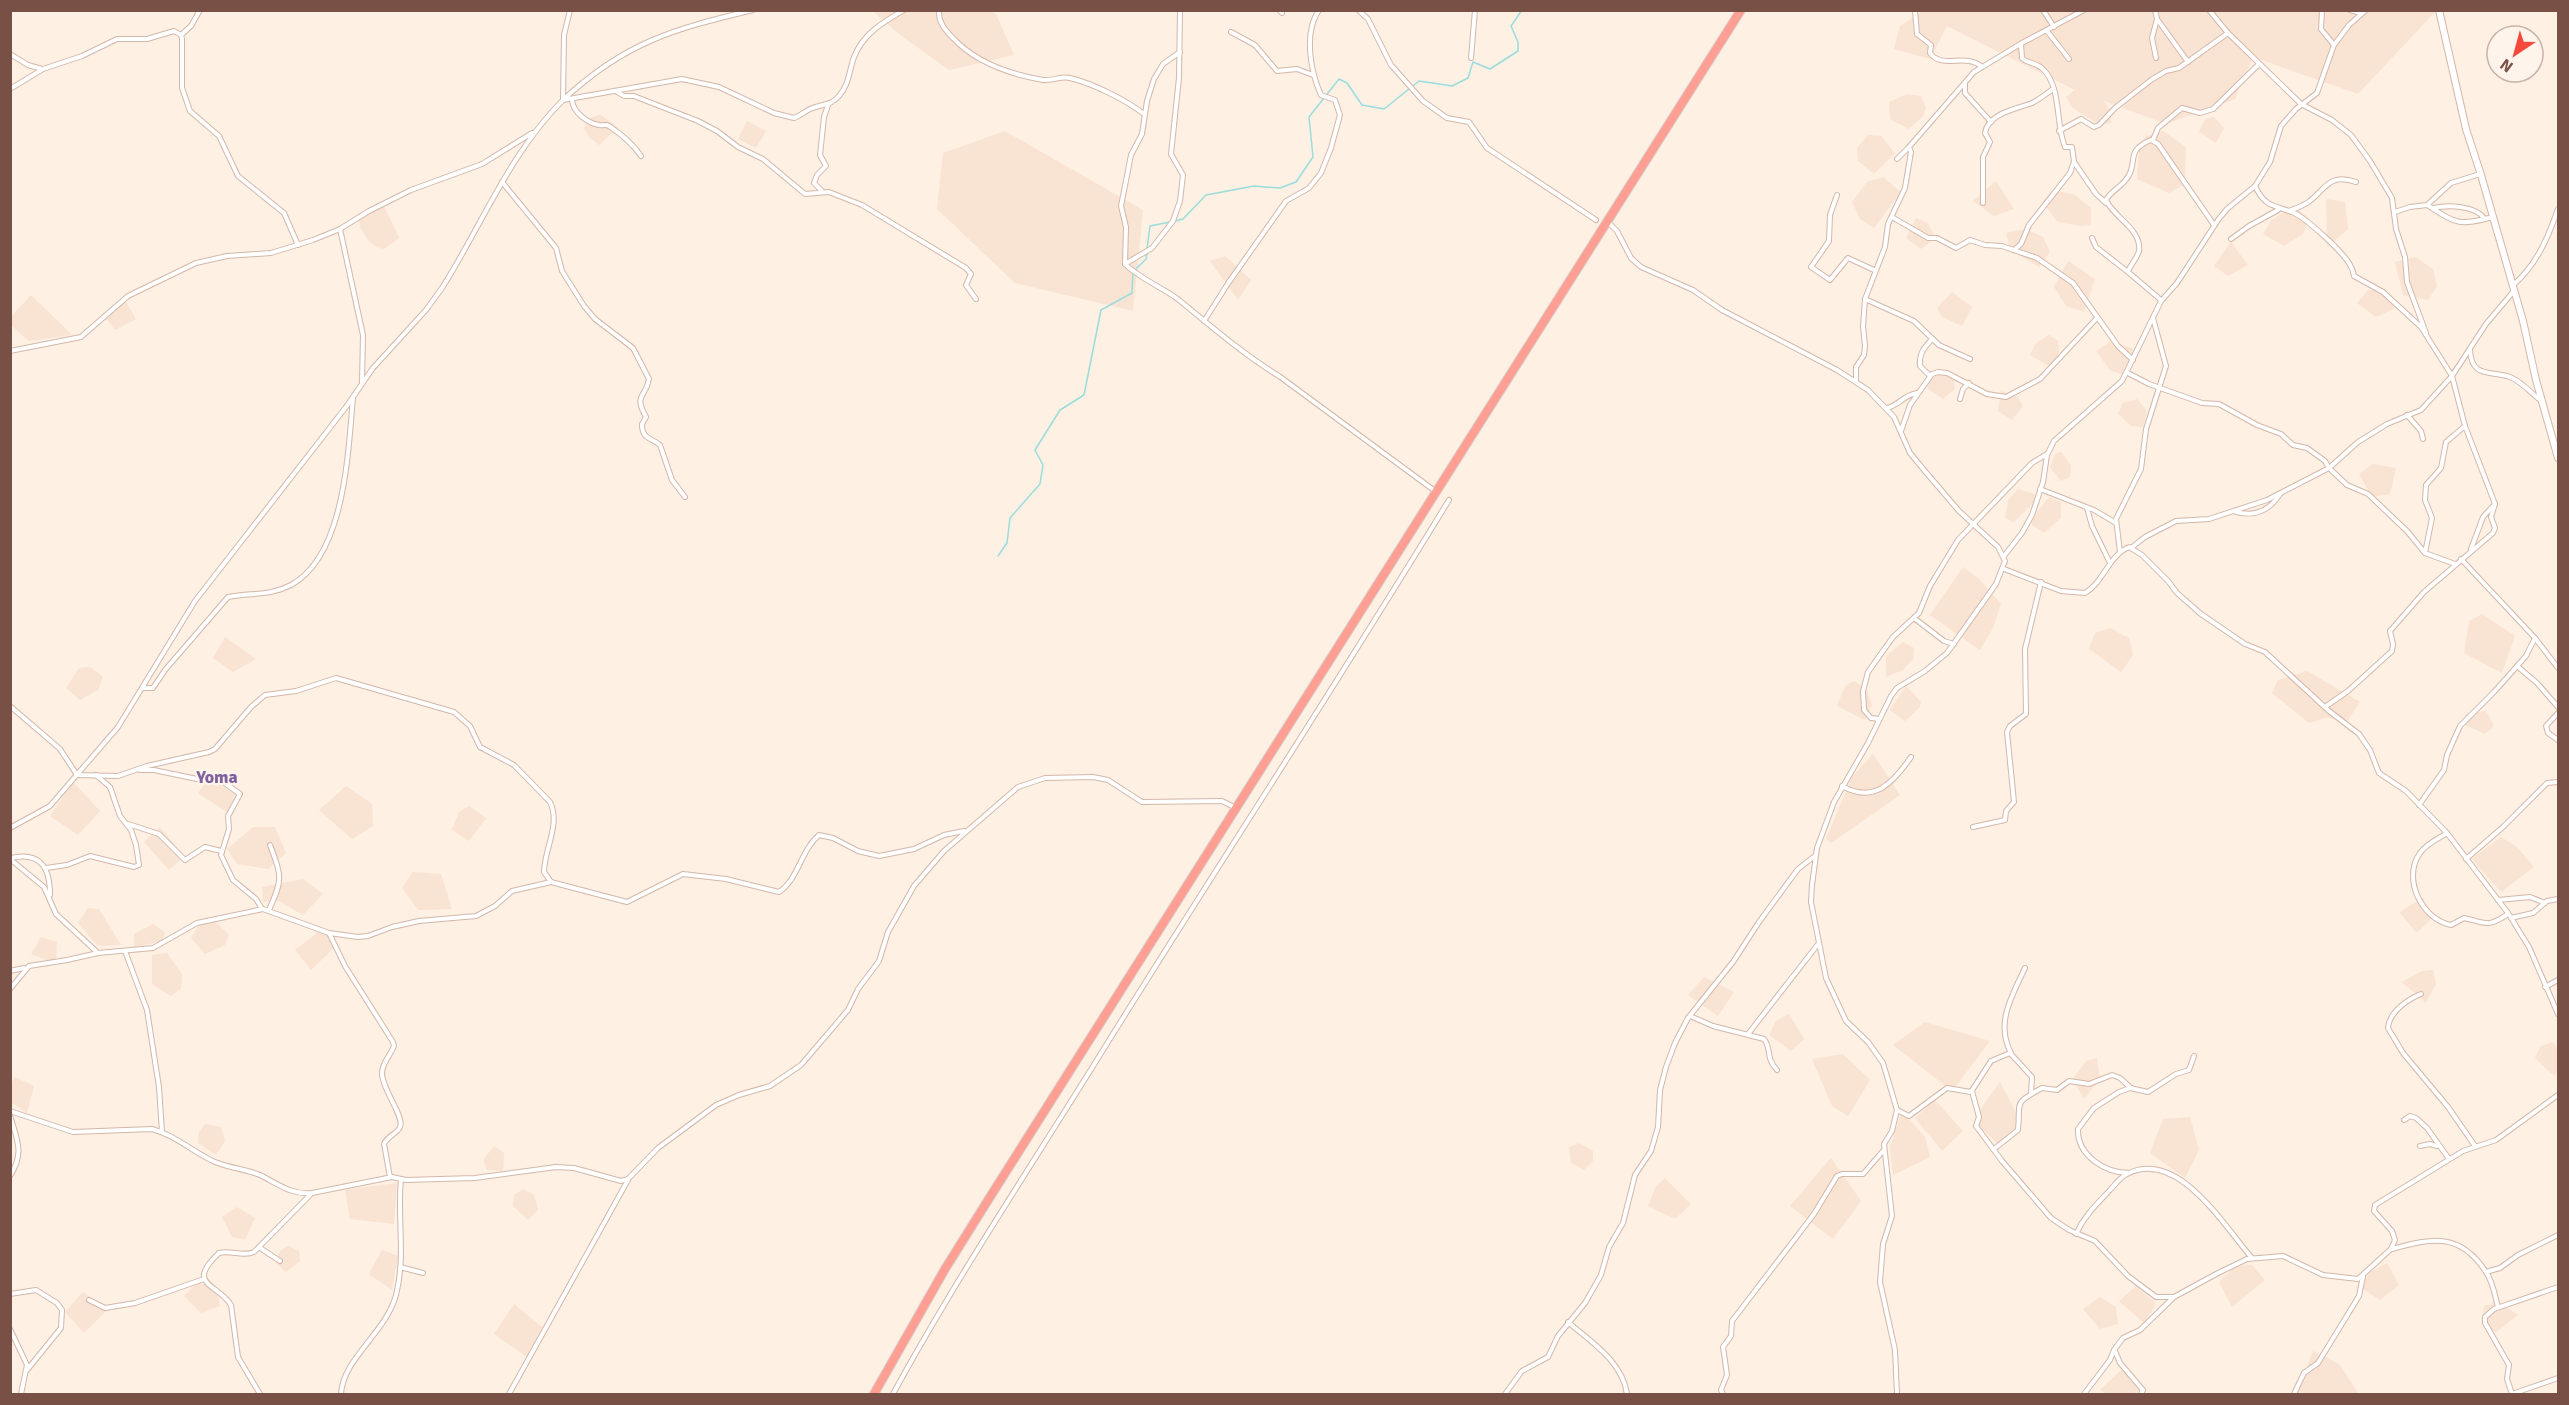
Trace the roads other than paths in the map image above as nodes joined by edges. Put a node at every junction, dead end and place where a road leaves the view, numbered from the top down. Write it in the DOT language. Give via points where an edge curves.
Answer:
graph roads {
  1 [pos="200,10"];
  2 [pos="570,10"];
  3 [pos="753,10"];
  4 [pos="904,10"];
  5 [pos="939,10"];
  6 [pos="1180,10"];
  7 [pos="1319,10"];
  8 [pos="1358,10"];
  9 [pos="1475,10"];
  10 [pos="1740,10"];
  11 [pos="1915,10"];
  12 [pos="2043,10"];
  13 [pos="2084,10"];
  14 [pos="2155,10"];
  15 [pos="2209,10"];
  16 [pos="2322,10"];
  17 [pos="2350,10"];
  18 [pos="2439,10"];
  19 [pos="2364,12"];
  20 [pos="2157,19"];
  21 [pos="2054,27"];
  22 [pos="2047,31"];
  23 [pos="1232,32"];
  24 [pos="2228,33"];
  25 [pos="181,35"];
  26 [pos="2022,43"];
  27 [pos="2334,45"];
  28 [pos="1180,52"];
  29 [pos="10,54"];
  30 [pos="1471,58"];
  31 [pos="2157,58"];
  32 [pos="2069,59"];
  33 [pos="2188,62"];
  34 [pos="2259,64"];
  35 [pos="1982,67"];
  36 [pos="43,69"];
  37 [pos="1313,75"];
  38 [pos="1965,85"];
  39 [pos="10,89"];
  40 [pos="2054,89"];
  41 [pos="617,92"];
  42 [pos="563,100"];
  43 [pos="572,100"];
  44 [pos="828,104"];
  45 [pos="2301,104"];
  46 [pos="1144,114"];
  47 [pos="1991,122"];
  48 [pos="2059,131"];
  49 [pos="534,132"];
  50 [pos="2153,140"];
  51 [pos="1909,147"];
  52 [pos="641,156"];
  53 [pos="1897,159"];
  54 [pos="2074,162"];
  55 [pos="2481,174"];
  56 [pos="502,182"];
  57 [pos="2356,182"];
  58 [pos="2255,186"];
  59 [pos="823,191"];
  60 [pos="1837,195"];
  61 [pos="1983,203"];
  62 [pos="2107,203"];
  63 [pos="2429,206"];
  64 [pos="2559,209"];
  65 [pos="2279,210"];
  66 [pos="2288,212"];
  67 [pos="2395,213"];
  68 [pos="1892,217"];
  69 [pos="2489,218"];
  70 [pos="1596,220"];
  71 [pos="1607,221"];
  72 [pos="2214,225"];
  73 [pos="340,229"];
  74 [pos="2092,238"];
  75 [pos="2231,239"];
  76 [pos="298,245"];
  77 [pos="2014,250"];
  78 [pos="1125,264"];
  79 [pos="1875,270"];
  80 [pos="2128,272"];
  81 [pos="2512,289"];
  82 [pos="976,298"];
  83 [pos="1865,299"];
  84 [pos="2162,300"];
  85 [pos="2153,317"];
  86 [pos="2097,318"];
  87 [pos="1204,321"];
  88 [pos="2428,336"];
  89 [pos="1932,339"];
  90 [pos="2470,348"];
  91 [pos="10,351"];
  92 [pos="1970,359"];
  93 [pos="2133,360"];
  94 [pos="2128,374"];
  95 [pos="1930,376"];
  96 [pos="2451,376"];
  97 [pos="1856,381"];
  98 [pos="362,383"];
  99 [pos="1969,383"];
  100 [pos="2159,387"];
  101 [pos="1917,393"];
  102 [pos="354,395"];
  103 [pos="1959,399"];
  104 [pos="2542,402"];
  105 [pos="1887,408"];
  106 [pos="2407,416"];
  107 [pos="2465,426"];
  108 [pos="1901,431"];
  109 [pos="2559,433"];
  110 [pos="2423,439"];
  111 [pos="2553,439"];
  112 [pos="2048,453"];
  113 [pos="2559,458"];
  114 [pos="2329,468"];
  115 [pos="2040,489"];
  116 [pos="1436,492"];
  117 [pos="2281,493"];
  118 [pos="685,496"];
  119 [pos="1449,500"];
  120 [pos="2494,504"];
  121 [pos="2087,508"];
  122 [pos="2234,511"];
  123 [pos="2116,523"];
  124 [pos="1973,524"];
  125 [pos="2131,548"];
  126 [pos="2471,550"];
  127 [pos="2120,552"];
  128 [pos="2425,553"];
  129 [pos="2004,556"];
  130 [pos="2460,559"];
  131 [pos="2110,563"];
  132 [pos="2456,564"];
  133 [pos="2004,569"];
  134 [pos="2041,582"];
  135 [pos="1914,618"];
  136 [pos="2535,638"];
  137 [pos="1954,645"];
  138 [pos="2517,666"];
  139 [pos="2559,668"];
  140 [pos="142,688"];
  141 [pos="10,706"];
  142 [pos="2559,707"];
  143 [pos="2325,708"];
  144 [pos="2559,712"];
  145 [pos="1880,720"];
  146 [pos="2559,740"];
  147 [pos="1911,757"];
  148 [pos="134,770"];
  149 [pos="77,775"];
  150 [pos="96,775"];
  151 [pos="2559,782"];
  152 [pos="1842,786"];
  153 [pos="2419,805"];
  154 [pos="1237,808"];
  155 [pos="126,823"];
  156 [pos="1973,826"];
  157 [pos="10,828"];
  158 [pos="965,831"];
  159 [pos="2447,833"];
  160 [pos="270,845"];
  161 [pos="221,851"];
  162 [pos="1816,855"];
  163 [pos="10,858"];
  164 [pos="2466,859"];
  165 [pos="46,867"];
  166 [pos="551,882"];
  167 [pos="50,898"];
  168 [pos="2559,899"];
  169 [pos="2498,900"];
  170 [pos="2545,903"];
  171 [pos="262,909"];
  172 [pos="269,910"];
  173 [pos="2510,916"];
  174 [pos="329,933"];
  175 [pos="1819,944"];
  176 [pos="125,951"];
  177 [pos="98,953"];
  178 [pos="26,968"];
  179 [pos="2025,968"];
  180 [pos="10,971"];
  181 [pos="2559,980"];
  182 [pos="2545,987"];
  183 [pos="10,990"];
  184 [pos="2421,994"];
  185 [pos="2559,1014"];
  186 [pos="1690,1016"];
  187 [pos="1748,1034"];
  188 [pos="2012,1053"];
  189 [pos="2194,1056"];
  190 [pos="1777,1070"];
  191 [pos="2131,1088"];
  192 [pos="1972,1091"];
  193 [pos="2031,1094"];
  194 [pos="2559,1095"];
  195 [pos="1898,1110"];
  196 [pos="10,1113"];
  197 [pos="2403,1120"];
  198 [pos="162,1132"];
  199 [pos="2420,1146"];
  200 [pos="2438,1146"];
  201 [pos="2475,1146"];
  202 [pos="1995,1149"];
  203 [pos="1883,1151"];
  204 [pos="2449,1159"];
  205 [pos="2129,1173"];
  206 [pos="10,1176"];
  207 [pos="390,1177"];
  208 [pos="401,1179"];
  209 [pos="628,1179"];
  210 [pos="312,1193"];
  211 [pos="2076,1233"];
  212 [pos="2559,1235"];
  213 [pos="260,1248"];
  214 [pos="2391,1249"];
  215 [pos="2252,1258"];
  216 [pos="280,1261"];
  217 [pos="400,1267"];
  218 [pos="2486,1272"];
  219 [pos="423,1273"];
  220 [pos="2363,1276"];
  221 [pos="204,1279"];
  222 [pos="2559,1287"];
  223 [pos="10,1294"];
  224 [pos="2174,1297"];
  225 [pos="89,1300"];
  226 [pos="2498,1308"];
  227 [pos="1568,1322"];
  228 [pos="10,1329"];
  229 [pos="2114,1350"];
  230 [pos="27,1370"];
  231 [pos="2559,1378"];
  232 [pos="257,1389"];
  233 [pos="2512,1394"];
  234 [pos="21,1395"];
  235 [pos="251,1395"];
  236 [pos="260,1395"];
  237 [pos="341,1395"];
  238 [pos="509,1395"];
  239 [pos="874,1395"];
  240 [pos="893,1395"];
  241 [pos="1505,1395"];
  242 [pos="1627,1395"];
  243 [pos="1723,1395"];
  244 [pos="1897,1395"];
  245 [pos="2084,1395"];
  246 [pos="2142,1395"];
  247 [pos="2294,1395"];
  1 -- 25 [label="street"];
  2 -- 42 [label="street" via="564,35"];
  3 -- 42 [label="street" via="652,38 612,61"];
  4 -- 44 [label="street" via="867,37 854,56 844,89"];
  5 -- 46 [label="street" via="940,22 981,61 1045,80 1072,79"];
  6 -- 28 [label="street"];
  7 -- 37 [label="street" via="1311,36"];
  8 -- 70 [label="street" via="1368,19 1391,65 1423,101 1447,118 1469,122 1487,148"];
  9 -- 30 [label="street"];
  10 -- 71 [label="highway"];
  11 -- 35 [label="street" via="1917,34 1931,45 1933,57 1942,61 1972,60"];
  12 -- 21 [label="street"];
  13 -- 21 [label="street"];
  14 -- 20 [label="street"];
  15 -- 24 [label="street"];
  16 -- 27 [label="street" via="2321,29"];
  17 -- 19 [label="street"];
  18 -- 55 [label="street" via="2466,129"];
  19 -- 27 [label="street"];
  20 -- 31 [label="street" via="2152,38"];
  20 -- 33 [label="street"];
  21 -- 22 [label="street"];
  22 -- 26 [label="street"];
  22 -- 32 [label="street"];
  23 -- 37 [label="street" via="1255,45 1277,71 1297,69"];
  24 -- 33 [label="street"];
  24 -- 34 [label="street"];
  25 -- 36 [label="street" via="171,30 147,39 117,39"];
  25 -- 76 [label="street" via="182,88 190,111 219,136 238,176 286,215"];
  26 -- 35 [label="street"];
  26 -- 40 [label="street" via="2022,58 2042,68"];
  27 -- 45 [label="street" via="2319,90"];
  28 -- 46 [label="street" via="1157,73"];
  28 -- 78 [label="street" via="1171,154 1183,175 1178,209 1152,248"];
  29 -- 36 [label="street"];
  33 -- 48 [label="street" via="2151,80 2099,125 2094,127 2081,120"];
  34 -- 45 [label="street"];
  34 -- 50 [label="street" via="2219,105 2200,113 2182,108 2158,128"];
  35 -- 38 [label="street"];
  36 -- 39 [label="street"];
  37 -- 87 [label="street" via="1321,95 1335,100 1340,115 1325,164 1310,188 1287,201"];
  38 -- 47 [label="street" via="1966,94"];
  38 -- 51 [label="street"];
  40 -- 47 [label="street"];
  40 -- 48 [label="street"];
  41 -- 43 [label="street"];
  41 -- 44 [label="street" via="682,79 719,87 792,118"];
  41 -- 59 [label="street" via="717,131 763,159 804,194"];
  42 -- 43 [label="street"];
  42 -- 49 [label="street"];
  43 -- 52 [label="street" via="573,108 581,116 608,126"];
  44 -- 59 [label="street" via="820,154 826,166 814,183"];
  45 -- 58 [label="street" via="2281,126 2270,162"];
  45 -- 67 [label="street" via="2351,135 2387,186"];
  46 -- 78 [label="street" via="1121,206 1126,227"];
  47 -- 61 [label="street" via="1984,131 1990,142 1983,158"];
  48 -- 54 [label="street" via="2065,147 2072,148"];
  49 -- 56 [label="street"];
  49 -- 73 [label="street" via="482,164 411,190"];
  50 -- 62 [label="street" via="2135,151 2129,177 2109,195"];
  50 -- 72 [label="street"];
  51 -- 53 [label="street"];
  51 -- 68 [label="street" via="1905,188"];
  54 -- 62 [label="street"];
  54 -- 77 [label="street"];
  55 -- 63 [label="street" via="2451,183"];
  55 -- 69 [label="street"];
  56 -- 98 [label="street" via="438,294"];
  56 -- 118 [label="street" via="556,248 562,271 588,312 636,352 649,380 640,396 646,417 641,425 644,435 660,445 672,480"];
  57 -- 66 [label="street" via="2332,181 2307,203"];
  58 -- 65 [label="street" via="2266,202"];
  58 -- 72 [label="street"];
  59 -- 82 [label="street" via="865,206 966,268 971,274 967,289"];
  60 -- 79 [label="street" via="1830,215 1829,241 1811,267 1830,280 1848,258"];
  62 -- 80 [label="street" via="2137,241 2139,251"];
  63 -- 67 [label="street"];
  63 -- 69 [label="street" via="2457,207"];
  63 -- 69 [label="street" via="2462,223"];
  64 -- 81 [label="street" via="2533,265"];
  65 -- 66 [label="street"];
  65 -- 75 [label="street"];
  66 -- 88 [label="street" via="2323,237 2351,266 2354,276 2383,292"];
  67 -- 88 [label="street" via="2407,282"];
  68 -- 77 [label="street" via="1956,248 1970,240"];
  68 -- 79 [label="street"];
  69 -- 81 [label="street"];
  71 -- 97 [label="street" via="1641,267 1694,290 1722,310"];
  71 -- 116 [label="highway"];
  72 -- 84 [label="street"];
  73 -- 76 [label="street"];
  73 -- 98 [label="street" via="363,335"];
  74 -- 80 [label="street" via="2096,247"];
  76 -- 91 [label="street" via="190,265 128,296 81,337"];
  77 -- 86 [label="street" via="2037,258 2073,283"];
  78 -- 87 [label="street"];
  79 -- 83 [label="street"];
  80 -- 84 [label="street"];
  81 -- 90 [label="street"];
  81 -- 104 [label="street"];
  83 -- 89 [label="street" via="1919,324"];
  83 -- 97 [label="street" via="1865,346 1856,367"];
  84 -- 85 [label="street"];
  85 -- 93 [label="street"];
  85 -- 100 [label="street" via="2166,366"];
  86 -- 93 [label="street"];
  86 -- 99 [label="street" via="2040,379 2008,396 1987,394"];
  87 -- 116 [label="street"];
  88 -- 96 [label="street"];
  89 -- 92 [label="street"];
  89 -- 95 [label="street" via="1920,358 1920,366"];
  90 -- 96 [label="street"];
  90 -- 104 [label="street" via="2471,360 2478,369 2512,377"];
  93 -- 94 [label="street"];
  94 -- 100 [label="street"];
  94 -- 112 [label="street" via="2060,434"];
  95 -- 99 [label="street" via="1941,372"];
  95 -- 101 [label="street"];
  96 -- 106 [label="street" via="2424,407"];
  96 -- 107 [label="street"];
  97 -- 105 [label="street"];
  98 -- 102 [label="street"];
  99 -- 103 [label="street"];
  100 -- 114 [label="street" via="2202,403 2219,404 2281,434 2293,445 2307,448"];
  100 -- 123 [label="street" via="2142,445 2141,469"];
  101 -- 105 [label="street"];
  101 -- 108 [label="street"];
  102 -- 140 [label="street" via="195,601"];
  102 -- 140 [label="street" via="346,477 339,506 330,535 310,570 290,585 267,594 228,597 153,688"];
  104 -- 111 [label="street"];
  105 -- 108 [label="street"];
  106 -- 110 [label="street"];
  106 -- 114 [label="street" via="2358,442"];
  107 -- 120 [label="street"];
  107 -- 128 [label="street" via="2447,442 2440,468 2426,485 2425,500 2432,518"];
  108 -- 124 [label="street" via="1910,453"];
  109 -- 111 [label="street"];
  111 -- 113 [label="street"];
  112 -- 115 [label="street"];
  112 -- 124 [label="street" via="2032,464"];
  114 -- 117 [label="street"];
  114 -- 128 [label="street" via="2347,485 2368,494"];
  115 -- 121 [label="street"];
  115 -- 129 [label="street" via="2027,524"];
  116 -- 154 [label="highway"];
  117 -- 122 [label="street"];
  117 -- 122 [label="street" via="2260,512"];
  119 -- 240 [label="street" via="993,1222"];
  120 -- 126 [label="street" via="2483,517"];
  120 -- 126 [label="street" via="2491,518 2495,530"];
  121 -- 123 [label="street"];
  121 -- 131 [label="street"];
  122 -- 125 [label="street" via="2210,519 2176,521"];
  123 -- 127 [label="street"];
  124 -- 129 [label="street"];
  124 -- 135 [label="street" via="1936,573"];
  125 -- 127 [label="street"];
  125 -- 143 [label="street" via="2192,607 2245,644 2265,652"];
  126 -- 130 [label="street"];
  127 -- 131 [label="street"];
  128 -- 132 [label="street"];
  129 -- 133 [label="street"];
  130 -- 132 [label="street"];
  130 -- 136 [label="street"];
  131 -- 134 [label="street" via="2085,593 2061,591"];
  132 -- 143 [label="street" via="2424,592 2391,630 2392,651"];
  133 -- 134 [label="street"];
  133 -- 137 [label="street"];
  134 -- 156 [label="street" via="2025,650 2026,714 2007,732 2014,802 2006,811 2005,820"];
  135 -- 137 [label="street"];
  135 -- 145 [label="street" via="1893,637 1866,678 1864,710 1871,718"];
  136 -- 138 [label="street"];
  136 -- 139 [label="street"];
  137 -- 145 [label="street" via="1935,664 1897,688"];
  138 -- 142 [label="street"];
  138 -- 153 [label="street" via="2460,726 2444,770"];
  140 -- 149 [label="street" via="122,722"];
  141 -- 149 [label="street" via="60,749"];
  143 -- 153 [label="street" via="2359,734 2379,773"];
  144 -- 146 [label="street" via="2546,726 2548,733"];
  145 -- 152 [label="street"];
  147 -- 152 [label="street" via="1876,792 1863,794"];
  148 -- 150 [label="street" via="118,776"];
  148 -- 161 [label="street" via="219,779 239,793 240,798 228,816 229,829"];
  148 -- 166 [label="street" via="212,751 265,695 296,691 325,679 343,680 454,712 470,726 480,747 504,758 528,777 553,808 550,849 544,866 544,874"];
  149 -- 150 [label="street"];
  149 -- 157 [label="street" via="50,806"];
  150 -- 155 [label="street" via="110,787"];
  151 -- 164 [label="street" via="2547,783"];
  152 -- 162 [label="street"];
  153 -- 159 [label="street"];
  154 -- 158 [label="street" via="1222,801 1142,801 1108,780 1093,777 1045,778 1018,787"];
  154 -- 239 [label="highway" via="945,1269"];
  155 -- 161 [label="street" via="159,834 185,860 206,847"];
  155 -- 165 [label="street" via="136,845 138,866 90,856 67,865"];
  158 -- 166 [label="street" via="944,835 914,849 879,856 819,835 779,892 716,877 683,874 627,902"];
  158 -- 209 [label="street" via="914,886 888,932 879,961 858,988 848,1010 801,1065 770,1086 716,1105 658,1148"];
  159 -- 164 [label="street"];
  159 -- 173 [label="street" via="2425,847 2415,862 2413,887 2424,906 2437,919 2451,925 2464,918 2488,925"];
  160 -- 172 [label="street" via="280,878"];
  161 -- 171 [label="street" via="229,874"];
  162 -- 175 [label="street" via="1812,902"];
  162 -- 186 [label="street" via="1798,868"];
  163 -- 165 [label="street" via="24,856"];
  163 -- 167 [label="street" via="39,882"];
  164 -- 169 [label="street"];
  165 -- 167 [label="street"];
  166 -- 174 [label="street" via="512,891 476,916 419,921 368,936"];
  167 -- 177 [label="street" via="56,914"];
  168 -- 170 [label="street"];
  169 -- 170 [label="street" via="2530,897"];
  169 -- 173 [label="street"];
  170 -- 173 [label="street" via="2534,914"];
  171 -- 172 [label="street"];
  171 -- 176 [label="street" via="197,923 159,946"];
  172 -- 174 [label="street"];
  173 -- 182 [label="street" via="2529,946"];
  174 -- 207 [label="street" via="394,1046 382,1074 401,1120 400,1127 384,1144"];
  175 -- 187 [label="street"];
  175 -- 195 [label="street" via="1826,978 1840,1012 1883,1063"];
  176 -- 177 [label="street"];
  176 -- 198 [label="street" via="147,1010"];
  177 -- 178 [label="street"];
  178 -- 180 [label="street"];
  178 -- 183 [label="street"];
  179 -- 188 [label="street" via="2005,1023 2004,1038"];
  181 -- 182 [label="street"];
  182 -- 185 [label="street"];
  184 -- 201 [label="street" via="2403,1004 2388,1028"];
  186 -- 187 [label="street"];
  186 -- 227 [label="street" via="1666,1067 1655,1140 1635,1174 1622,1228 1609,1247 1592,1292"];
  187 -- 190 [label="street" via="1766,1042 1769,1061"];
  188 -- 192 [label="street" via="1991,1061"];
  188 -- 193 [label="street" via="2032,1077"];
  189 -- 191 [label="street" via="2189,1070 2148,1092"];
  191 -- 193 [label="street" via="2112,1075 2089,1084 2069,1081 2057,1090 2042,1088"];
  191 -- 205 [label="street" via="2094,1108 2078,1132 2083,1149 2097,1163 2112,1172"];
  192 -- 195 [label="street" via="1947,1088 1909,1116"];
  192 -- 202 [label="street" via="1979,1117 1976,1125"];
  193 -- 202 [label="street" via="2018,1107 2017,1133"];
  194 -- 201 [label="street" via="2496,1140"];
  195 -- 203 [label="street"];
  196 -- 198 [label="street" via="74,1132 145,1128"];
  196 -- 206 [label="street" via="20,1158"];
  197 -- 200 [label="street" via="2416,1118"];
  198 -- 210 [label="street" via="220,1164 258,1174 292,1192"];
  199 -- 200 [label="street"];
  200 -- 204 [label="street"];
  201 -- 204 [label="street"];
  202 -- 211 [label="street" via="2051,1218"];
  203 -- 243 [label="street" via="1863,1174 1837,1176 1814,1214 1732,1321 1731,1336 1723,1347 1727,1375"];
  203 -- 244 [label="street" via="1892,1216 1883,1244 1880,1282 1895,1350"];
  204 -- 214 [label="street" via="2375,1206 2394,1235"];
  205 -- 211 [label="street" via="2085,1217"];
  205 -- 215 [label="street" via="2151,1167 2175,1175 2207,1203"];
  207 -- 208 [label="street"];
  207 -- 210 [label="street"];
  208 -- 209 [label="street" via="475,1178 556,1167 574,1168 615,1181"];
  208 -- 217 [label="street"];
  209 -- 238 [label="street"];
  210 -- 213 [label="street"];
  211 -- 224 [label="street" via="2096,1241 2128,1276 2157,1298"];
  212 -- 218 [label="street"];
  213 -- 216 [label="street"];
  213 -- 221 [label="street" via="249,1254 219,1253"];
  214 -- 218 [label="street" via="2420,1242 2453,1242 2466,1249"];
  214 -- 220 [label="street"];
  215 -- 220 [label="street" via="2283,1256 2323,1275 2351,1279"];
  215 -- 224 [label="street"];
  217 -- 219 [label="street"];
  217 -- 237 [label="street" via="392,1307 346,1374"];
  218 -- 226 [label="street"];
  220 -- 247 [label="street" via="2359,1296 2318,1363 2304,1373"];
  221 -- 225 [label="street" via="135,1303 105,1308"];
  221 -- 232 [label="street" via="231,1305 238,1357"];
  222 -- 226 [label="street"];
  223 -- 230 [label="street" via="36,1290 62,1310 62,1328"];
  224 -- 229 [label="street" via="2140,1330 2123,1338"];
  226 -- 233 [label="street" via="2488,1313 2485,1323 2509,1365 2507,1379"];
  227 -- 241 [label="street" via="1548,1357 1522,1371"];
  227 -- 242 [label="street" via="1616,1365"];
  228 -- 230 [label="street"];
  229 -- 245 [label="street"];
  229 -- 246 [label="street" via="2143,1390"];
  230 -- 234 [label="street"];
  231 -- 233 [label="street"];
  232 -- 235 [label="street"];
  232 -- 236 [label="street"];
}
